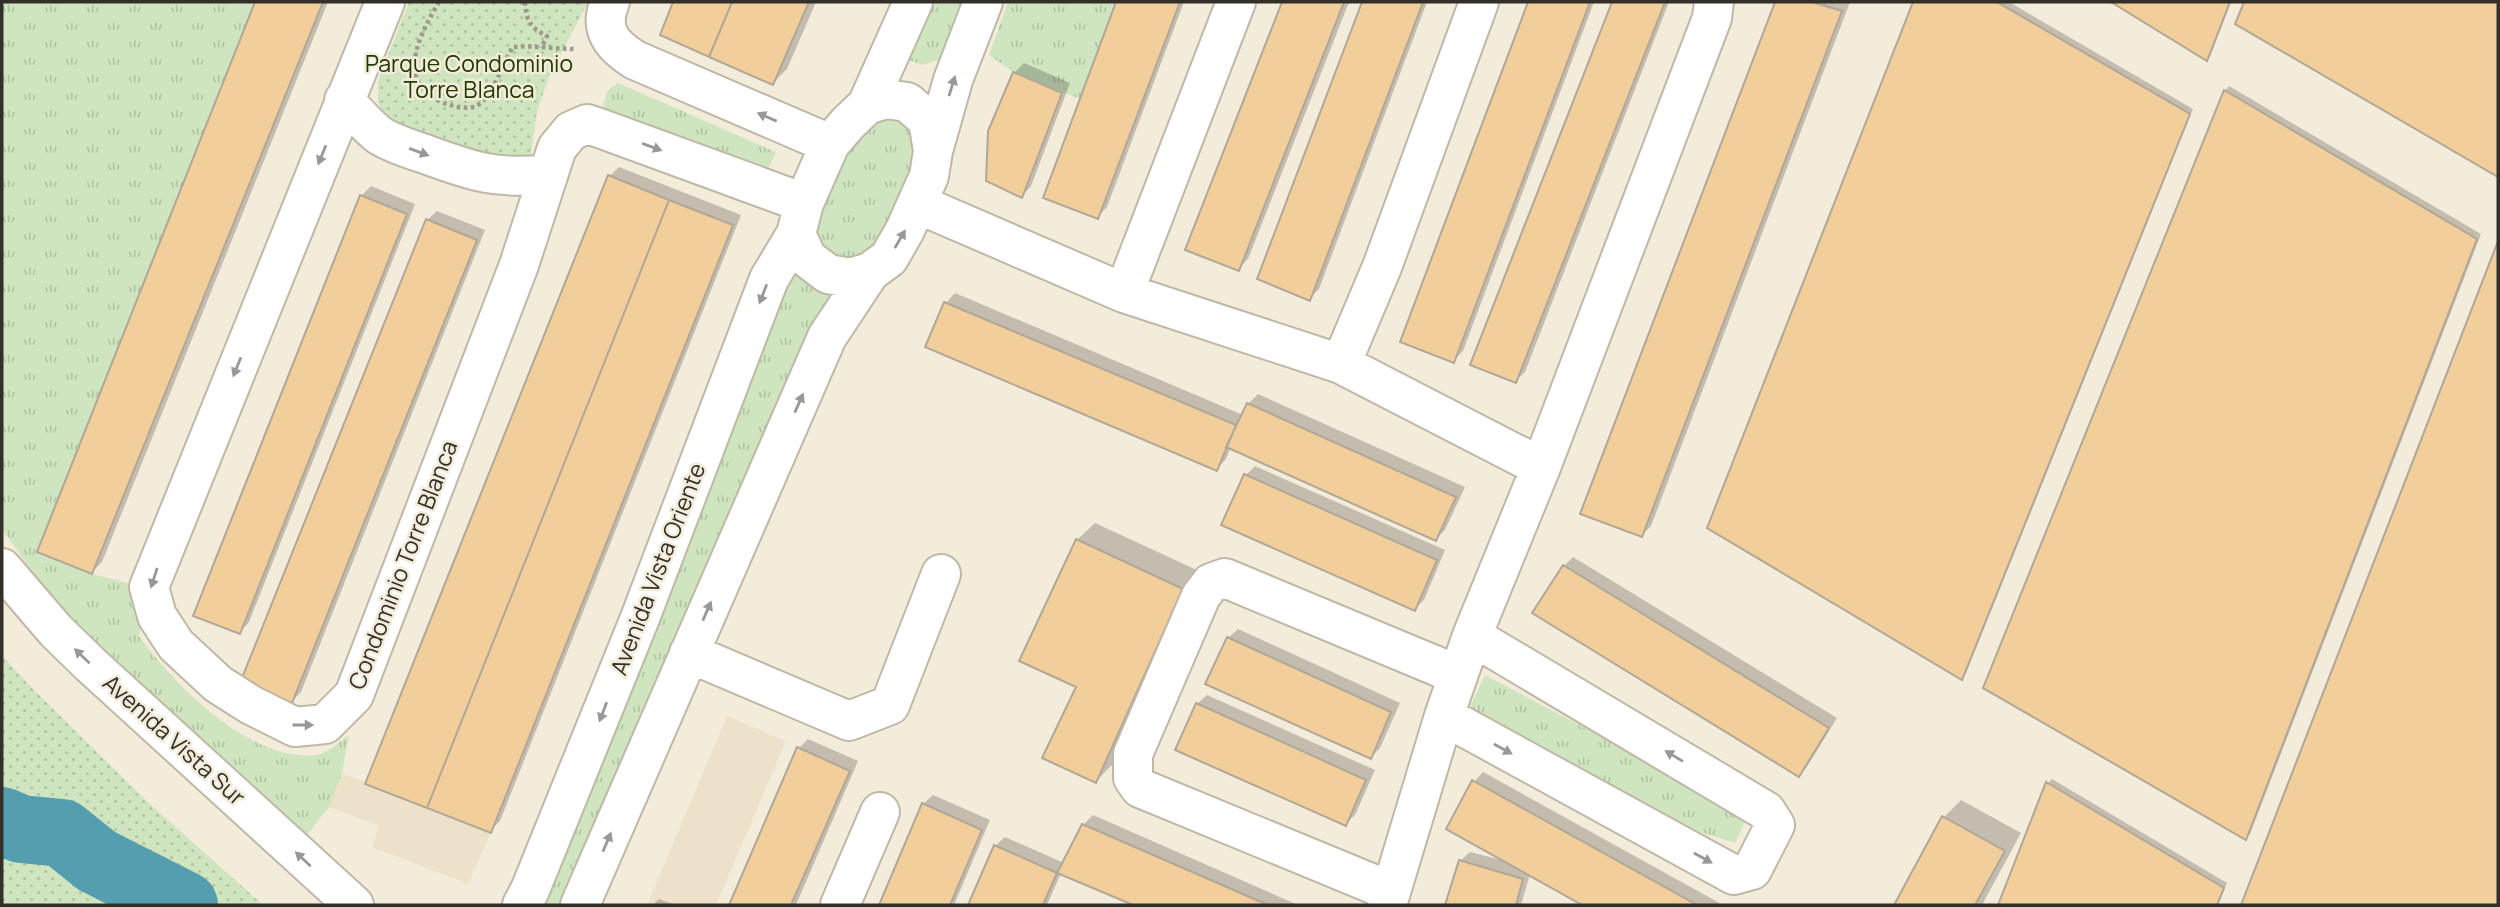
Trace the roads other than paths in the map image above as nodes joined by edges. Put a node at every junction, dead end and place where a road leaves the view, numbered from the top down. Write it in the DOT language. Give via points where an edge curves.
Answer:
graph roads {
  1 [pos="385,2"];
  2 [pos="610,2"];
  3 [pos="913,2"];
  4 [pos="983,2"];
  5 [pos="1237,2"];
  6 [pos="1479,2"];
  7 [pos="1714,2"];
  8 [pos="344,100"];
  9 [pos="867,106"];
  10 [pos="830,145"];
  11 [pos="933,151"];
  12 [pos="547,174"];
  13 [pos="918,204"];
  14 [pos="800,218"];
  15 [pos="870,272"];
  16 [pos="1124,293"];
  17 [pos="1341,364"];
  18 [pos="1541,467"];
  19 [pos="2,568"];
  20 [pos="941,574"];
  21 [pos="1472,636"];
  22 [pos="689,653"];
  23 [pos="1458,675"];
  24 [pos="1444,716"];
  25 [pos="880,812"];
  26 [pos="1388,898"];
  27 [pos="354,905"];
  28 [pos="522,905"];
  29 [pos="580,905"];
  30 [pos="840,905"];
  1 -- 8 [label="street, Condominio Torre Blanca"];
  10 -- 2 [label="street, one-way" via="626,55 607,35"];
  3 -- 9 [label="street, Avenida Vista Oriente"];
  11 -- 4 [label="street, one-way" via="953,80"];
  5 -- 16 [label="street"];
  6 -- 17 [label="street" via="1382,267"];
  7 -- 18 [label="street" via="1712,18"];
  8 -- 12 [label="street, one-way" via="379,135 465,169 506,177"];
  8 -- 12 [label="street, Condominio Torre Blanca, one-way" via="149,587 157,616 176,645 218,684 295,727 325,724 354,695 519,265"];
  9 -- 10 [label="street, Avenida Vista Oriente"];
  9 -- 11 [label="street" via="886,99 907,102 928,120"];
  10 -- 14 [label="street, Avenida Vista Oriente"];
  11 -- 13 [label="street"];
  12 -- 14 [label="street, Condominio Torre Blanca, one-way" via="563,139 587,124"];
  15 -- 13 [label="street, one-way" via="889,258"];
  13 -- 16 [label="street"];
  14 -- 15 [label="street" via="807,258 828,274 850,278"];
  14 -- 28 [label="street, Avenida Vista Oriente, one-way" via="769,279 590,744"];
  22 -- 15 [label="street, one-way" via="827,337"];
  16 -- 17 [label="street"];
  17 -- 18 [label="street"];
  18 -- 21 [label="street"];
  27 -- 19 [label="street, Avenida Vista Sur, one-way" via="56,631"];
  20 -- 22 [label="street" via="890,705 849,721"];
  21 -- 23 [label="street"];
  24 -- 21 [label="street, one-way" via="1734,875 1752,870 1774,825 1766,811"];
  29 -- 22 [label="street, one-way"];
  23 -- 24 [label="street"];
  23 -- 26 [label="street" via="1225,578 1211,583 1201,596 1133,754 1133,778 1140,788"];
  24 -- 26 [label="street"];
  25 -- 30 [label="street"];
}
